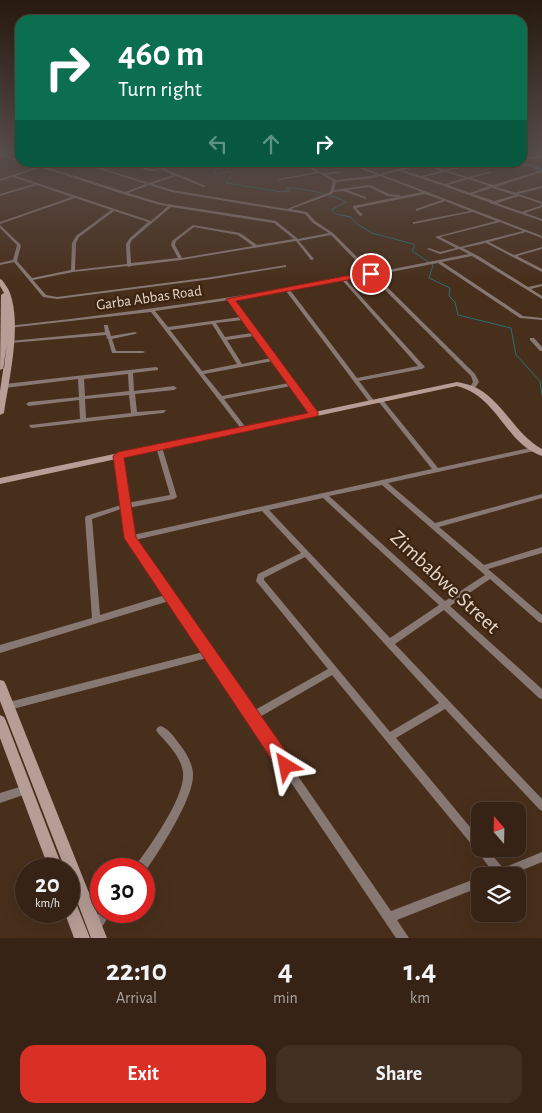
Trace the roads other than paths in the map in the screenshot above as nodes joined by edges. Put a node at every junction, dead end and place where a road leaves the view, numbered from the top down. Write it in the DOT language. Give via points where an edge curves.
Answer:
graph roads {
  1 [pos="71,196"];
  2 [pos="134,196"];
  3 [pos="195,196"];
  4 [pos="324,196"];
  5 [pos="360,196"];
  6 [pos="395,196"];
  7 [pos="411,196"];
  8 [pos="435,196"];
  9 [pos="474,196"];
  10 [pos="514,196"];
  11 [pos="523,196"];
  12 [pos="75,197"];
  13 [pos="406,197"];
  14 [pos="365,198"];
  15 [pos="446,200"];
  16 [pos="492,203"];
  17 [pos="542,204"];
  18 [pos="170,206"];
  19 [pos="113,210"];
  20 [pos="288,210"];
  21 [pos="417,210"];
  22 [pos="474,210"];
  23 [pos="361,214"];
  24 [pos="521,214"];
  25 [pos="542,220"];
  26 [pos="500,221"];
  27 [pos="151,222"];
  28 [pos="414,223"];
  29 [pos="0,224"];
  30 [pos="527,231"];
  31 [pos="332,234"];
  32 [pos="542,236"];
  33 [pos="297,240"];
  34 [pos="487,242"];
  35 [pos="256,246"];
  36 [pos="460,248"];
  37 [pos="542,248"];
  38 [pos="429,249"];
  39 [pos="534,250"];
  40 [pos="542,254"];
  41 [pos="472,255"];
  42 [pos="513,256"];
  43 [pos="181,258"];
  44 [pos="312,259"];
  45 [pos="15,261"];
  46 [pos="437,262"];
  47 [pos="0,264"];
  48 [pos="129,266"];
  49 [pos="285,266"];
  50 [pos="72,271"];
  51 [pos="542,271"];
  52 [pos="371,274"];
  53 [pos="31,279"];
  54 [pos="343,279"];
  55 [pos="0,281"];
  56 [pos="542,285"];
  57 [pos="0,288"];
  58 [pos="287,289"];
  59 [pos="527,289"];
  60 [pos="542,298"];
  61 [pos="230,299"];
  62 [pos="3,301"];
  63 [pos="153,311"];
  64 [pos="244,318"];
  65 [pos="542,319"];
  66 [pos="214,322"];
  67 [pos="106,326"];
  68 [pos="8,328"];
  69 [pos="167,329"];
  70 [pos="136,333"];
  71 [pos="255,334"];
  72 [pos="108,335"];
  73 [pos="224,339"];
  74 [pos="532,339"];
  75 [pos="5,341"];
  76 [pos="542,350"];
  77 [pos="143,352"];
  78 [pos="274,359"];
  79 [pos="241,366"];
  80 [pos="0,368"];
  81 [pos="156,369"];
  82 [pos="130,372"];
  83 [pos="201,373"];
  84 [pos="81,378"];
  85 [pos="356,380"];
  86 [pos="292,384"];
  87 [pos="5,386"];
  88 [pos="473,387"];
  89 [pos="174,388"];
  90 [pos="132,392"];
  91 [pos="82,398"];
  92 [pos="221,398"];
  93 [pos="376,401"];
  94 [pos="29,404"];
  95 [pos="163,411"];
  96 [pos="0,413"];
  97 [pos="134,414"];
  98 [pos="314,414"];
  99 [pos="82,419"];
  100 [pos="32,426"];
  101 [pos="244,429"];
  102 [pos="159,447"];
  103 [pos="540,453"];
  104 [pos="118,456"];
  105 [pos="437,471"];
  106 [pos="0,481"];
  107 [pos="383,482"];
  108 [pos="325,496"];
  109 [pos="542,496"];
  110 [pos="124,506"];
  111 [pos="264,509"];
  112 [pos="433,526"];
  113 [pos="130,538"];
  114 [pos="542,550"];
  115 [pos="305,554"];
  116 [pos="483,568"];
  117 [pos="490,575"];
  118 [pos="170,597"];
  119 [pos="445,606"];
  120 [pos="540,616"];
  121 [pos="96,619"];
  122 [pos="390,644"];
  123 [pos="0,648"];
  124 [pos="209,654"];
  125 [pos="333,670"];
  126 [pos="0,685"];
  127 [pos="542,695"];
  128 [pos="445,704"];
  129 [pos="9,706"];
  130 [pos="252,717"];
  131 [pos="0,721"];
  132 [pos="161,730"];
  133 [pos="391,736"];
  134 [pos="26,790"];
  135 [pos="0,798"];
  136 [pos="542,806"];
  137 [pos="471,836"];
  138 [pos="542,857"];
  139 [pos="52,858"];
  140 [pos="146,858"];
  141 [pos="518,867"];
  142 [pos="471,886"];
  143 [pos="389,918"];
  144 [pos="76,923"];
  145 [pos="97,932"];
  146 [pos="82,938"];
  147 [pos="403,938"];
  1 -- 12 [label="street"];
  2 -- 18 [label="street"];
  3 -- 20 [label="street"];
  4 -- 20 [label="street"];
  5 -- 14 [label="street"];
  6 -- 13 [label="street"];
  7 -- 13 [label="street"];
  8 -- 15 [label="street"];
  9 -- 16 [label="street"];
  10 -- 16 [label="street"];
  11 -- 17 [label="street"];
  12 -- 19 [label="street"];
  12 -- 29 [label="street"];
  13 -- 23 [label="street" via="354,207"];
  15 -- 21 [label="street"];
  15 -- 22 [label="street"];
  16 -- 24 [label="street"];
  17 -- 24 [label="street"];
  18 -- 27 [label="street"];
  18 -- 33 [label="street" via="275,222"];
  19 -- 27 [label="street"];
  19 -- 50 [label="street" via="78,236 74,242"];
  20 -- 31 [label="street" via="306,213"];
  22 -- 26 [label="street"];
  22 -- 28 [label="street"];
  24 -- 25 [label="street"];
  26 -- 30 [label="street"];
  26 -- 36 [label="street" via="437,237"];
  27 -- 48 [label="street" via="128,244"];
  29 -- 45 [label="street" via="19,245"];
  30 -- 32 [label="street"];
  30 -- 34 [label="street"];
  31 -- 33 [label="street"];
  31 -- 52 [label="street"];
  33 -- 35 [label="street"];
  33 -- 44 [label="street"];
  34 -- 36 [label="street"];
  34 -- 42 [label="street"];
  35 -- 43 [label="street"];
  35 -- 43 [label="street" via="239,234 193,226 174,241"];
  36 -- 38 [label="street" via="440,253"];
  36 -- 41 [label="street"];
  37 -- 39 [label="street"];
  39 -- 40 [label="street"];
  39 -- 42 [label="street"];
  41 -- 46 [label="street, Garba Abbas Road"];
  41 -- 59 [label="street"];
  42 -- 51 [label="street"];
  43 -- 48 [label="street"];
  45 -- 47 [label="street"];
  45 -- 53 [label="street"];
  46 -- 52 [label="street, Garba Abbas Road"];
  46 -- 65 [label="street" via="522,316"];
  48 -- 50 [label="street"];
  49 -- 53 [label="street" via="57,298 45,296"];
  50 -- 53 [label="street"];
  52 -- 54 [label="street, Garba Abbas Road"];
  52 -- 88 [label="street" via="474,376 476,382"];
  54 -- 58 [label="street, Garba Abbas Road"];
  54 -- 85 [label="street" via="422,367"];
  55 -- 68 [label="street" via="11,300"];
  56 -- 59 [label="street"];
  57 -- 62 [label="street"];
  58 -- 61 [label="street, Garba Abbas Road"];
  58 -- 85 [label="street"];
  59 -- 60 [label="street"];
  61 -- 63 [label="street, Garba Abbas Road"];
  61 -- 64 [label="street"];
  62 -- 68 [label="street"];
  63 -- 68 [label="street, Garba Abbas Road"];
  63 -- 69 [label="street"];
  64 -- 66 [label="street"];
  64 -- 71 [label="street"];
  66 -- 69 [label="street"];
  66 -- 73 [label="street"];
  67 -- 72 [label="street"];
  68 -- 75 [label="street"];
  69 -- 83 [label="street"];
  70 -- 72 [label="street"];
  71 -- 73 [label="street"];
  71 -- 78 [label="street"];
  72 -- 75 [label="street"];
  72 -- 77 [label="street" via="116,353"];
  73 -- 79 [label="street"];
  74 -- 76 [label="street"];
  75 -- 80 [label="street"];
  75 -- 87 [label="street"];
  78 -- 79 [label="street"];
  78 -- 86 [label="street"];
  79 -- 83 [label="street"];
  81 -- 82 [label="street"];
  82 -- 84 [label="street"];
  82 -- 90 [label="street"];
  83 -- 92 [label="street"];
  84 -- 87 [label="street"];
  84 -- 91 [label="street"];
  85 -- 93 [label="street"];
  86 -- 92 [label="street"];
  86 -- 98 [label="street"];
  87 -- 96 [label="street"];
  88 -- 93 [label="street" via="457,384"];
  88 -- 103 [label="street"];
  89 -- 90 [label="street"];
  90 -- 91 [label="street"];
  90 -- 97 [label="street"];
  91 -- 94 [label="street"];
  91 -- 99 [label="street"];
  92 -- 101 [label="street"];
  93 -- 98 [label="street"];
  93 -- 105 [label="street"];
  95 -- 97 [label="street"];
  97 -- 99 [label="street"];
  98 -- 101 [label="street"];
  99 -- 100 [label="street"];
  101 -- 102 [label="street"];
  102 -- 104 [label="street"];
  102 -- 110 [label="street" via="174,497"];
  103 -- 105 [label="street"];
  104 -- 106 [label="street"];
  104 -- 110 [label="street"];
  105 -- 107 [label="street"];
  107 -- 108 [label="street"];
  107 -- 112 [label="street"];
  108 -- 111 [label="street"];
  108 -- 119 [label="street, Zimbabwe Street"];
  109 -- 112 [label="street"];
  110 -- 113 [label="street"];
  110 -- 121 [label="street" via="88,518"];
  111 -- 113 [label="street"];
  111 -- 115 [label="street"];
  112 -- 116 [label="street"];
  113 -- 118 [label="street"];
  114 -- 116 [label="street"];
  115 -- 122 [label="street"];
  115 -- 125 [label="street" via="259,578"];
  116 -- 117 [label="street"];
  117 -- 119 [label="street"];
  117 -- 120 [label="street"];
  118 -- 121 [label="street"];
  118 -- 124 [label="street"];
  119 -- 122 [label="street"];
  119 -- 127 [label="street, Zimbabwe Street"];
  121 -- 123 [label="street"];
  122 -- 128 [label="street"];
  124 -- 129 [label="street"];
  124 -- 130 [label="street"];
  125 -- 130 [label="street"];
  125 -- 133 [label="street"];
  126 -- 129 [label="street"];
  128 -- 133 [label="street"];
  128 -- 136 [label="street"];
  129 -- 145 [label="street"];
  130 -- 143 [label="street"];
  131 -- 134 [label="street"];
  132 -- 140 [label="street" via="178,749 188,771 188,782"];
  133 -- 137 [label="street"];
  134 -- 135 [label="street"];
  134 -- 139 [label="street"];
  138 -- 141 [label="street"];
  142 -- 143 [label="street"];
  143 -- 147 [label="street"];
  144 -- 146 [label="street"];
}
